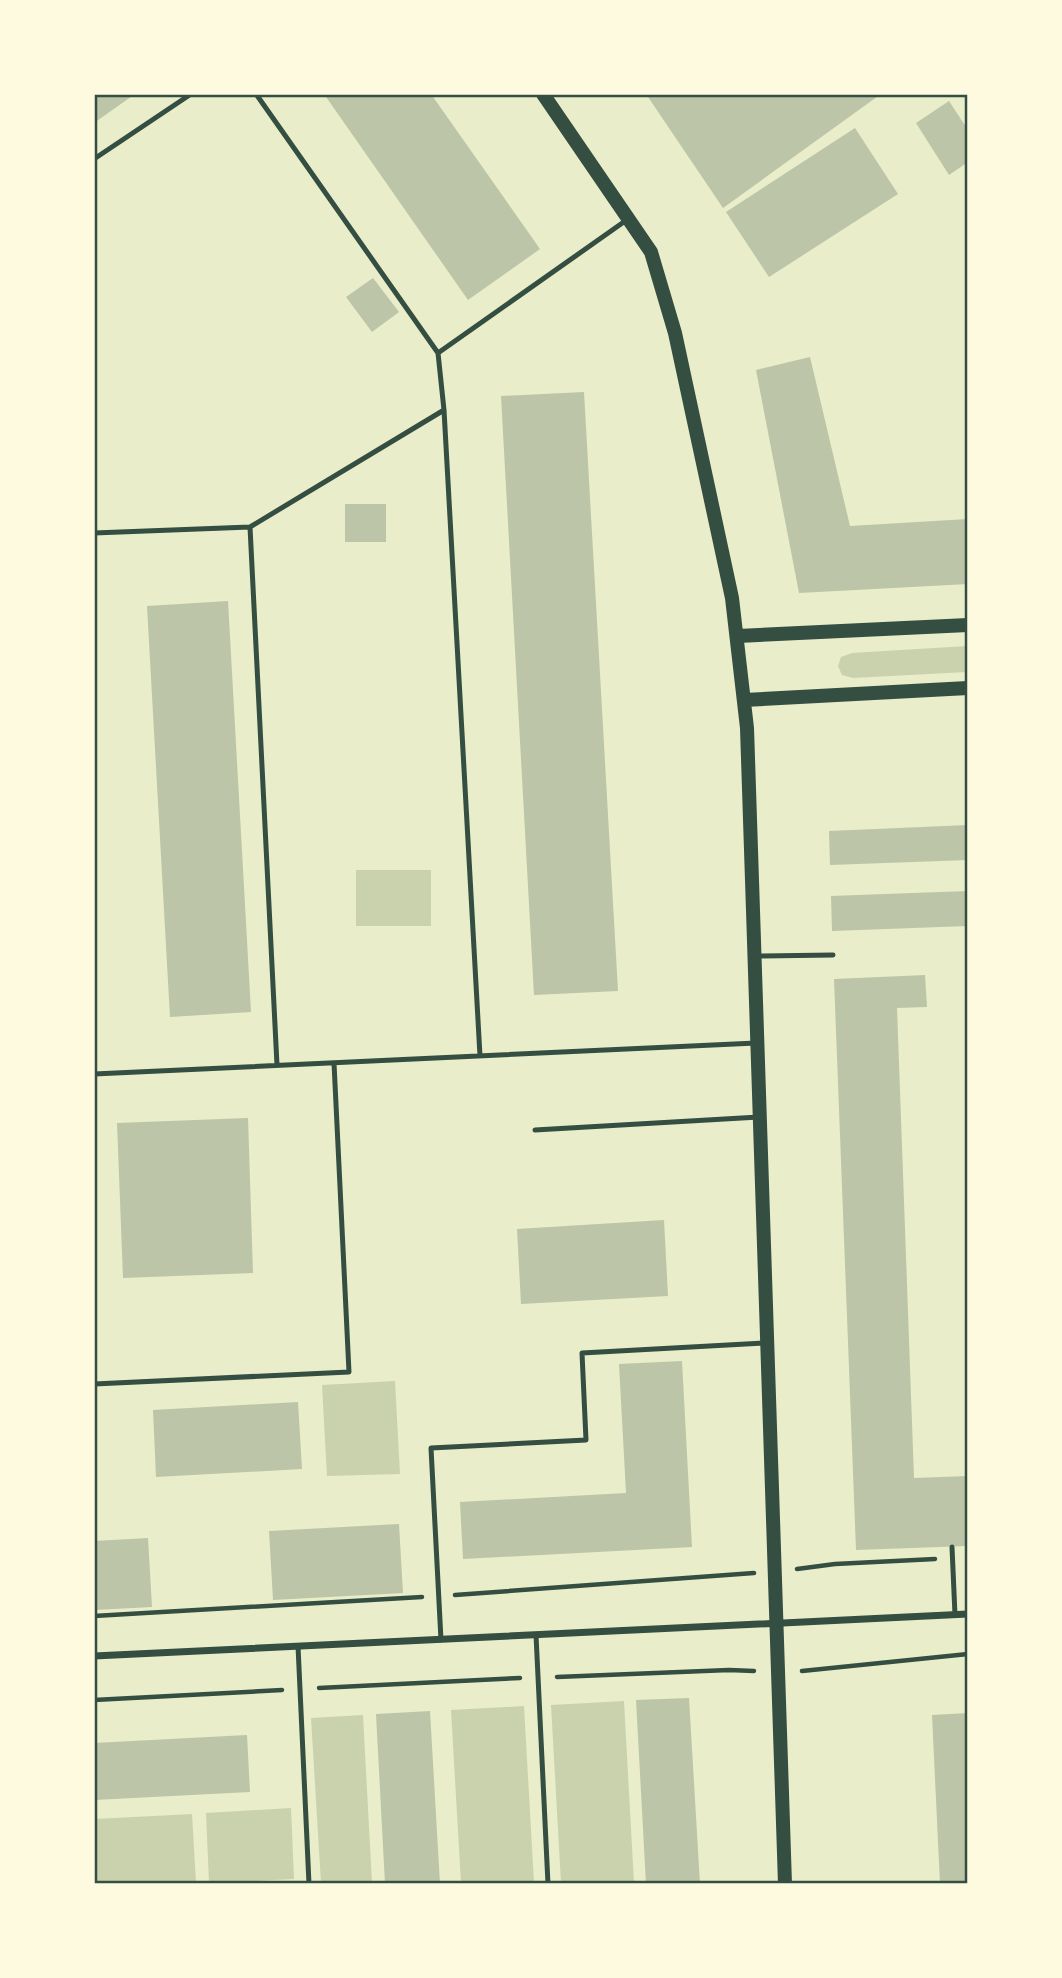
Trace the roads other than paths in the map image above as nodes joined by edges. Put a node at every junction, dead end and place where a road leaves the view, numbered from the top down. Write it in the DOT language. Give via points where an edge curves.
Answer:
graph roads {
  1 [pos="191,94"];
  2 [pos="256,94"];
  3 [pos="543,94"];
  4 [pos="94,159"];
  5 [pos="628,219"];
  6 [pos="438,353"];
  7 [pos="444,410"];
  8 [pos="250,527"];
  9 [pos="94,533"];
  10 [pos="968,625"];
  11 [pos="738,636"];
  12 [pos="968,688"];
  13 [pos="744,700"];
  14 [pos="833,955"];
  15 [pos="753,956"];
  16 [pos="756,1043"];
  17 [pos="480,1056"];
  18 [pos="334,1063"];
  19 [pos="277,1065"];
  20 [pos="94,1074"];
  21 [pos="759,1117"];
  22 [pos="535,1130"];
  23 [pos="766,1343"];
  24 [pos="94,1384"];
  25 [pos="952,1547"];
  26 [pos="954,1615"];
  27 [pos="968,1615"];
  28 [pos="776,1623"];
  29 [pos="536,1635"];
  30 [pos="441,1640"];
  31 [pos="298,1646"];
  32 [pos="94,1656"];
  33 [pos="309,1884"];
  34 [pos="548,1884"];
  35 [pos="785,1884"];
  1 -- 4 [label="lane"];
  2 -- 6 [label="lane"];
  3 -- 5 [label="main road"];
  5 -- 6 [label="lane"];
  5 -- 11 [label="main road" via="651,252 675,333"];
  6 -- 7 [label="lane"];
  7 -- 8 [label="lane"];
  7 -- 17 [label="lane"];
  8 -- 9 [label="lane"];
  8 -- 19 [label="lane"];
  10 -- 11 [label="main road"];
  11 -- 13 [label="main road"];
  12 -- 13 [label="main road"];
  13 -- 15 [label="main road"];
  14 -- 15 [label="lane"];
  15 -- 16 [label="main road"];
  16 -- 17 [label="lane"];
  16 -- 21 [label="main road"];
  17 -- 18 [label="lane"];
  18 -- 19 [label="lane"];
  18 -- 24 [label="lane" via="349,1372"];
  19 -- 20 [label="lane"];
  21 -- 22 [label="lane"];
  21 -- 23 [label="main road"];
  23 -- 28 [label="main road"];
  23 -- 30 [label="lane" via="582,1353 586,1440 431,1448"];
  25 -- 26 [label="lane"];
  26 -- 27 [label="street"];
  26 -- 28 [label="street"];
  28 -- 29 [label="street"];
  28 -- 35 [label="main road"];
  29 -- 30 [label="street"];
  29 -- 34 [label="lane"];
  30 -- 31 [label="street"];
  31 -- 32 [label="street"];
  31 -- 33 [label="lane"];
}
